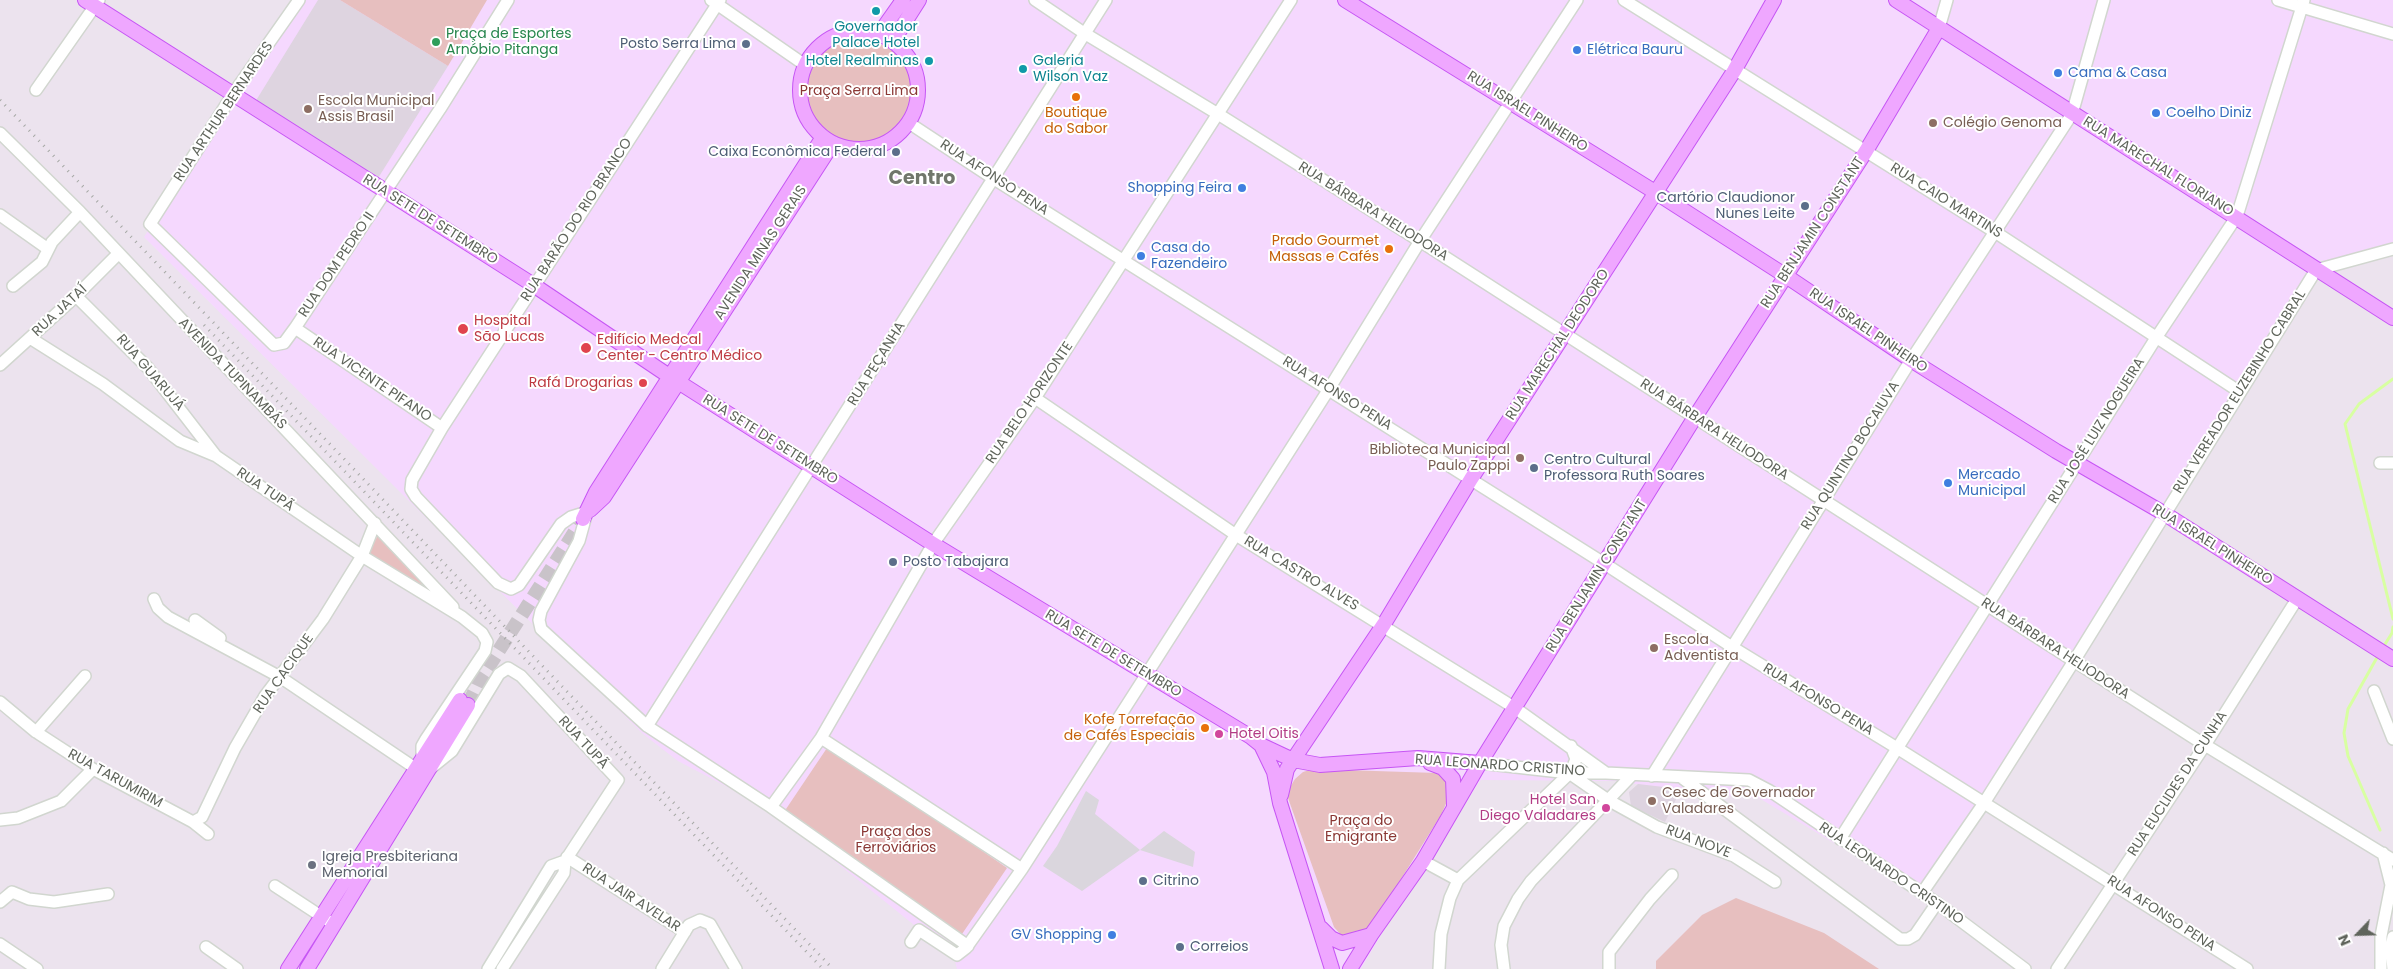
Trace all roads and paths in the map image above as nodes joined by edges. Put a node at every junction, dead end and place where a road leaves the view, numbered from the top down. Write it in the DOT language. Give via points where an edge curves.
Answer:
graph roads {
  1 [pos="299,0"];
  2 [pos="508,0"];
  3 [pos="903,0"];
  4 [pos="919,0"];
  5 [pos="1035,0"];
  6 [pos="1106,0"];
  7 [pos="1291,0"];
  8 [pos="1345,0"];
  9 [pos="1576,0"];
  10 [pos="1624,0"];
  11 [pos="1774,0"];
  12 [pos="1896,0"];
  13 [pos="1947,0"];
  14 [pos="2104,0"];
  15 [pos="2278,0"];
  16 [pos="716,1"];
  17 [pos="93,2"];
  18 [pos="2303,4"];
  19 [pos="1938,28"];
  20 [pos="1084,33"];
  21 [pos="880,34"];
  22 [pos="2393,34"];
  23 [pos="893,41"];
  24 [pos="805,65"];
  25 [pos="1734,71"];
  26 [pos="36,90"];
  27 [pos="233,94"];
  28 [pos="1509,101"];
  29 [pos="1218,114"];
  30 [pos="2072,114"];
  31 [pos="909,123"];
  32 [pos="0,133"];
  33 [pos="828,140"];
  34 [pos="1866,152"];
  35 [pos="994,179"];
  36 [pos="385,192"];
  37 [pos="1655,192"];
  38 [pos="80,212"];
  39 [pos="0,215"];
  40 [pos="2236,216"];
  41 [pos="1995,232"];
  42 [pos="1420,241"];
  43 [pos="48,249"];
  44 [pos="2393,249"];
  45 [pos="118,254"];
  46 [pos="1124,259"];
  47 [pos="2316,270"];
  48 [pos="1786,276"];
  49 [pos="13,286"];
  50 [pos="535,286"];
  51 [pos="76,296"];
  52 [pos="2393,318"];
  53 [pos="295,328"];
  54 [pos="1565,335"];
  55 [pos="30,338"];
  56 [pos="2156,338"];
  57 [pos="1911,360"];
  58 [pos="0,365"];
  59 [pos="673,379"];
  60 [pos="1329,389"];
  61 [pos="2240,392"];
  62 [pos="1035,398"];
  63 [pos="1695,417"];
  64 [pos="442,428"];
  65 [pos="216,456"];
  66 [pos="2380,463"];
  67 [pos="2393,463"];
  68 [pos="2076,464"];
  69 [pos="812,466"];
  70 [pos="1471,479"];
  71 [pos="1823,501"];
  72 [pos="2165,514"];
  73 [pos="585,515"];
  74 [pos="375,524"];
  75 [pos="1236,535"];
  76 [pos="933,544"];
  77 [pos="362,556"];
  78 [pos="1605,564"];
  79 [pos="154,599"];
  80 [pos="2297,599"];
  81 [pos="1987,605"];
  82 [pos="462,617"];
  83 [pos="194,620"];
  84 [pos="1384,624"];
  85 [pos="1732,647"];
  86 [pos="2392,658"];
  87 [pos="2074,661"];
  88 [pos="268,671"];
  89 [pos="1146,675"];
  90 [pos="85,676"];
  91 [pos="280,677"];
  92 [pos="2374,691"];
  93 [pos="0,702"];
  94 [pos="464,703"];
  95 [pos="1515,708"];
  96 [pos="647,726"];
  97 [pos="36,732"];
  98 [pos="821,738"];
  99 [pos="2393,739"];
  100 [pos="1260,745"];
  101 [pos="2205,745"];
  102 [pos="1570,746"];
  103 [pos="1897,748"];
  104 [pos="1418,758"];
  105 [pos="1293,760"];
  106 [pos="1480,763"];
  107 [pos="422,765"];
  108 [pos="93,770"];
  109 [pos="1569,773"];
  110 [pos="1606,773"];
  111 [pos="1632,775"];
  112 [pos="1652,776"];
  113 [pos="1681,777"];
  114 [pos="1608,800"];
  115 [pos="1280,803"];
  116 [pos="1984,803"];
  117 [pos="772,807"];
  118 [pos="0,820"];
  119 [pos="1448,820"];
  120 [pos="193,822"];
  121 [pos="208,834"];
  122 [pos="1840,839"];
  123 [pos="2383,853"];
  124 [pos="566,859"];
  125 [pos="2393,860"];
  126 [pos="1423,861"];
  127 [pos="1022,869"];
  128 [pos="1672,875"];
  129 [pos="1458,880"];
  130 [pos="1775,882"];
  131 [pos="2113,883"];
  132 [pos="275,886"];
  133 [pos="1922,893"];
  134 [pos="108,894"];
  135 [pos="0,902"];
  136 [pos="1937,903"];
  137 [pos="321,916"];
  138 [pos="335,925"];
  139 [pos="1318,925"];
  140 [pos="685,932"];
  141 [pos="1371,934"];
  142 [pos="2393,937"];
  143 [pos="911,942"];
  144 [pos="0,944"];
  145 [pos="968,946"];
  146 [pos="206,947"];
  147 [pos="37,969"];
  148 [pos="237,969"];
  149 [pos="288,969"];
  150 [pos="308,969"];
  151 [pos="488,969"];
  152 [pos="502,969"];
  153 [pos="662,969"];
  154 [pos="736,969"];
  155 [pos="1332,969"];
  156 [pos="1350,969"];
  157 [pos="1440,969"];
  158 [pos="1504,969"];
  159 [pos="1608,969"];
  160 [pos="2025,969"];
  161 [pos="2057,969"];
  162 [pos="2247,969"];
  163 [pos="2381,969"];
  164 [pos="2392,969"];
  1 -- 27 [label="street, RUA ARTHUR BERNARDES"];
  2 -- 36 [label="street, RUA DOM PEDRO II"];
  3 -- 21 [label="main road"];
  4 -- 23 [label="main road"];
  5 -- 20 [label="street, RUA BÁRBARA HELIODORA"];
  6 -- 20 [label="street, RUA PEÇANHA"];
  7 -- 29 [label="street, RUA BELO HORIZONTE"];
  8 -- 28 [label="main road, RUA ISRAEL PINHEIRO"];
  9 -- 28 [label="street"];
  10 -- 25 [label="street, RUA CAIO MARTINS"];
  11 -- 25 [label="main road, RUA MARECHAL DEODORO"];
  12 -- 19 [label="main road, RUA MARECHAL FLORIANO"];
  13 -- 19 [label="street, RUA BENJAMIN CONSTANT"];
  14 -- 30 [label="street, RUA QUINTINO BOCAIUVA"];
  15 -- 18 [label="street"];
  16 -- 24 [label="street"];
  16 -- 50 [label="street, RUA BARÃO DO RIO BRANCO"];
  17 -- 26 [label="street"];
  17 -- 27 [label="main road, RUA SETE DE SETEMBRO"];
  18 -- 22 [label="street"];
  18 -- 40 [label="street, RUA JOSÉ LUIZ NOGUEIRA"];
  19 -- 30 [label="main road, RUA MARECHAL FLORIANO"];
  19 -- 34 [label="main road, RUA BENJAMIN CONSTANT"];
  20 -- 29 [label="street, RUA BÁRBARA HELIODORA"];
  20 -- 35 [label="street, RUA PEÇANHA"];
  21 -- 23 [label="main road"];
  21 -- 24 [label="main road" via="862,30 844,32 821,44"];
  23 -- 31 [label="main road" via="913,64 918,79 916,109"];
  24 -- 33 [label="main road" via="800,84 801,104 809,122"];
  25 -- 34 [label="street, RUA CAIO MARTINS"];
  25 -- 37 [label="main road, RUA MARECHAL DEODORO"];
  27 -- 36 [label="main road, RUA SETE DE SETEMBRO"];
  27 -- 53 [label="street, RUA ARTHUR BERNARDES" via="150,224 269,343 280,345"];
  28 -- 37 [label="main road, RUA ISRAEL PINHEIRO"];
  28 -- 42 [label="street"];
  29 -- 42 [label="street, RUA BÁRBARA HELIODORA"];
  29 -- 46 [label="street, RUA BELO HORIZONTE"];
  30 -- 40 [label="main road, RUA MARECHAL FLORIANO"];
  30 -- 41 [label="street, RUA QUINTINO BOCAIUVA"];
  31 -- 33 [label="main road" via="885,144 869,149 853,149"];
  31 -- 35 [label="street, RUA AFONSO PENA"];
  32 -- 38 [label="street, AVENIDA TUPINAMBÁS"];
  33 -- 59 [label="main road, AVENIDA MINAS GERAIS"];
  34 -- 41 [label="street, RUA CAIO MARTINS"];
  34 -- 48 [label="main road, RUA BENJAMIN CONSTANT"];
  35 -- 46 [label="street, RUA AFONSO PENA"];
  35 -- 69 [label="street, RUA PEÇANHA"];
  36 -- 50 [label="main road, RUA SETE DE SETEMBRO"];
  36 -- 53 [label="street, RUA DOM PEDRO II"];
  37 -- 48 [label="main road, RUA ISRAEL PINHEIRO"];
  37 -- 54 [label="main road, RUA MARECHAL DEODORO"];
  38 -- 43 [label="street"];
  38 -- 45 [label="street, AVENIDA TUPINAMBÁS"];
  39 -- 43 [label="street"];
  40 -- 47 [label="main road, RUA MARECHAL FLORIANO"];
  40 -- 56 [label="street, RUA JOSÉ LUIZ NOGUEIRA"];
  41 -- 56 [label="street, RUA CAIO MARTINS"];
  41 -- 57 [label="street, RUA QUINTINO BOCAIUVA"];
  42 -- 54 [label="street, RUA BÁRBARA HELIODORA"];
  42 -- 60 [label="street"];
  43 -- 49 [label="street" via="42,262"];
  44 -- 47 [label="street"];
  45 -- 51 [label="street, RUA JATAÍ"];
  45 -- 74 [label="street, AVENIDA TUPINAMBÁS"];
  46 -- 60 [label="street, RUA AFONSO PENA"];
  46 -- 62 [label="street, RUA BELO HORIZONTE"];
  47 -- 52 [label="main road, RUA MARECHAL FLORIANO"];
  47 -- 61 [label="street, RUA VEREADOR EUZEBINHO CABRAL"];
  48 -- 57 [label="main road, RUA ISRAEL PINHEIRO"];
  48 -- 63 [label="main road, RUA BENJAMIN CONSTANT"];
  50 -- 59 [label="main road, RUA SETE DE SETEMBRO"];
  50 -- 64 [label="street, RUA BARÃO DO RIO BRANCO"];
  51 -- 55 [label="street, RUA JATAÍ"];
  51 -- 65 [label="street, RUA GUARUJÁ" via="148,368"];
  53 -- 64 [label="street, RUA VICENTE PIFANO"];
  54 -- 63 [label="street, RUA BÁRBARA HELIODORA"];
  54 -- 70 [label="main road, RUA MARECHAL DEODORO"];
  55 -- 58 [label="street, RUA JATAÍ"];
  55 -- 65 [label="street, RUA TUPÃ" via="103,384 180,441"];
  56 -- 61 [label="street, RUA CAIO MARTINS"];
  56 -- 68 [label="street, RUA JOSÉ LUIZ NOGUEIRA"];
  57 -- 68 [label="main road, RUA ISRAEL PINHEIRO"];
  57 -- 71 [label="street, RUA QUINTINO BOCAIUVA"];
  59 -- 69 [label="main road, RUA SETE DE SETEMBRO"];
  59 -- 73 [label="main road, AVENIDA MINAS GERAIS" via="596,492"];
  60 -- 70 [label="street, RUA AFONSO PENA"];
  60 -- 75 [label="street"];
  61 -- 72 [label="street, RUA VEREADOR EUZEBINHO CABRAL"];
  62 -- 75 [label="street, RUA CASTRO ALVES"];
  62 -- 76 [label="street, RUA BELO HORIZONTE"];
  63 -- 71 [label="street, RUA BÁRBARA HELIODORA"];
  63 -- 78 [label="main road, RUA BENJAMIN CONSTANT"];
  64 -- 73 [label="street, RUA BARÃO DO RIO BRANCO" via="411,483 416,497 498,584 511,589 519,585 561,524 570,517"];
  65 -- 77 [label="street, RUA TUPÃ"];
  66 -- 67 [label="street"];
  68 -- 72 [label="main road, RUA ISRAEL PINHEIRO"];
  68 -- 81 [label="street, RUA JOSÉ LUIZ NOGUEIRA"];
  69 -- 76 [label="main road, RUA SETE DE SETEMBRO"];
  69 -- 96 [label="street, RUA PEÇANHA"];
  70 -- 78 [label="street, RUA AFONSO PENA"];
  70 -- 84 [label="main road, RUA MARECHAL DEODORO"];
  71 -- 81 [label="street, RUA BÁRBARA HELIODORA"];
  71 -- 85 [label="street, RUA QUINTINO BOCAIUVA"];
  72 -- 80 [label="main road, RUA ISRAEL PINHEIRO"];
  72 -- 87 [label="street, RUA VEREADOR EUZEBINHO CABRAL"];
  73 -- 96 [label="street, AVENIDA MINAS GERAIS" via="579,541 541,611 539,624"];
  74 -- 77 [label="street, RUA CACIQUE"];
  74 -- 82 [label="street, AVENIDA TUPINAMBÁS"];
  75 -- 84 [label="street, RUA CASTRO ALVES"];
  75 -- 89 [label="street"];
  76 -- 89 [label="main road, RUA SETE DE SETEMBRO"];
  76 -- 98 [label="street, RUA BELO HORIZONTE"];
  77 -- 82 [label="street, RUA TUPÃ"];
  77 -- 91 [label="street, RUA CACIQUE" via="322,620"];
  78 -- 85 [label="street, RUA AFONSO PENA"];
  78 -- 95 [label="main road, RUA BENJAMIN CONSTANT"];
  79 -- 88 [label="street" via="168,617"];
  80 -- 86 [label="main road, RUA ISRAEL PINHEIRO"];
  80 -- 101 [label="street, RUA EUCLIDES DA CUNHA"];
  81 -- 87 [label="street, RUA BÁRBARA HELIODORA"];
  81 -- 103 [label="street, RUA JOSÉ LUIZ NOGUEIRA"];
  82 -- 107 [label="street, RUA TUPÃ" via="484,636 485,651 422,746"];
  83 -- 88 [label="street" via="260,661"];
  84 -- 95 [label="street, RUA CASTRO ALVES"];
  84 -- 105 [label="main road, RUA MARECHAL DEODORO"];
  85 -- 103 [label="street, RUA AFONSO PENA"];
  85 -- 112 [label="street, RUA QUINTINO BOCAIUVA"];
  87 -- 101 [label="street, RUA BÁRBARA HELIODORA"];
  87 -- 116 [label="street, RUA VEREADOR EUZEBINHO CABRAL"];
  88 -- 91 [label="street"];
  89 -- 100 [label="main road, RUA SETE DE SETEMBRO" via="1242,730"];
  89 -- 127 [label="street"];
  90 -- 97 [label="street"];
  91 -- 107 [label="street"];
  91 -- 120 [label="street, RUA CACIQUE" via="264,696 235,748 202,817"];
  92 -- 99 [label="street"];
  93 -- 97 [label="street, RUA TARUMIRIM"];
  94 -- 107 [label="main road"];
  95 -- 102 [label="street, RUA CASTRO ALVES"];
  95 -- 106 [label="main road, RUA BENJAMIN CONSTANT"];
  96 -- 117 [label="street"];
  97 -- 108 [label="street, RUA TARUMIRIM"];
  98 -- 117 [label="street, RUA BELO HORIZONTE"];
  98 -- 127 [label="street"];
  100 -- 105 [label="main road"];
  100 -- 115 [label="main road, RUA SETE DE SETEMBRO" via="1274,772"];
  101 -- 123 [label="street, RUA BÁRBARA HELIODORA"];
  101 -- 131 [label="street, RUA EUCLIDES DA CUNHA"];
  102 -- 109 [label="street" via="1576,759"];
  102 -- 110 [label="street, RUA CASTRO ALVES"];
  103 -- 116 [label="street, RUA AFONSO PENA"];
  103 -- 122 [label="street, RUA JOSÉ LUIZ NOGUEIRA"];
  104 -- 105 [label="main road, RUA LEONARDO CRISTINO" via="1320,765"];
  104 -- 106 [label="main road, RUA LEONARDO CRISTINO"];
  104 -- 119 [label="main road" via="1443,768 1453,779 1454,804"];
  105 -- 115 [label="main road" via="1283,781"];
  106 -- 109 [label="street, RUA LEONARDO CRISTINO"];
  106 -- 119 [label="main road, RUA BENJAMIN CONSTANT"];
  107 -- 124 [label="street, RUA TUPÃ" via="452,752 501,671 514,670 618,780"];
  107 -- 137 [label="main road"];
  107 -- 138 [label="main road"];
  108 -- 118 [label="street" via="61,801 18,818"];
  108 -- 120 [label="street, RUA TARUMIRIM"];
  109 -- 110 [label="street, RUA LEONARDO CRISTINO"];
  109 -- 114 [label="street, RUA NOVE"];
  109 -- 129 [label="street"];
  110 -- 111 [label="street, RUA LEONARDO CRISTINO"];
  111 -- 112 [label="street, RUA LEONARDO CRISTINO"];
  111 -- 114 [label="street"];
  112 -- 113 [label="street, RUA LEONARDO CRISTINO"];
  113 -- 122 [label="street, RUA LEONARDO CRISTINO" via="1749,780"];
  113 -- 136 [label="street" via="1900,939 1916,934"];
  114 -- 130 [label="street, RUA NOVE" via="1657,827 1734,856"];
  114 -- 158 [label="street" via="1531,881 1514,906 1504,926 1501,945"];
  115 -- 139 [label="main road, RUA SETE DE SETEMBRO"];
  116 -- 131 [label="street, RUA AFONSO PENA"];
  116 -- 133 [label="street, RUA VEREADOR EUZEBINHO CABRAL"];
  117 -- 145 [label="street"];
  119 -- 126 [label="main road, RUA BENJAMIN CONSTANT"];
  120 -- 121 [label="street, RUA TARUMIRIM"];
  122 -- 133 [label="street, RUA LEONARDO CRISTINO"];
  123 -- 125 [label="street, RUA BÁRBARA HELIODORA"];
  123 -- 163 [label="street" via="2391,884 2381,936"];
  124 -- 140 [label="street, RUA JAIR AVELAR"];
  124 -- 151 [label="street" via="551,866"];
  124 -- 152 [label="street" via="564,873"];
  126 -- 129 [label="street"];
  126 -- 141 [label="main road, RUA BENJAMIN CONSTANT"];
  127 -- 145 [label="street"];
  128 -- 159 [label="street" via="1609,952"];
  129 -- 157 [label="street" via="1441,934"];
  131 -- 161 [label="street, RUA EUCLIDES DA CUNHA"];
  131 -- 162 [label="street, RUA AFONSO PENA"];
  132 -- 137 [label="street"];
  133 -- 136 [label="street, RUA LEONARDO CRISTINO"];
  134 -- 135 [label="street" via="54,902 29,899 12,892"];
  136 -- 160 [label="street, RUA LEONARDO CRISTINO"];
  137 -- 138 [label="street"];
  137 -- 149 [label="main road"];
  138 -- 150 [label="main road"];
  139 -- 141 [label="main road" via="1339,942"];
  139 -- 155 [label="main road, RUA SETE DE SETEMBRO"];
  140 -- 153 [label="street, RUA JAIR AVELAR"];
  140 -- 154 [label="street" via="694,922 707,922"];
  141 -- 156 [label="main road, RUA BENJAMIN CONSTANT"];
  142 -- 164 [label="street"];
  143 -- 145 [label="street" via="918,930 957,955"];
  144 -- 147 [label="street"];
  146 -- 148 [label="street"];
}
